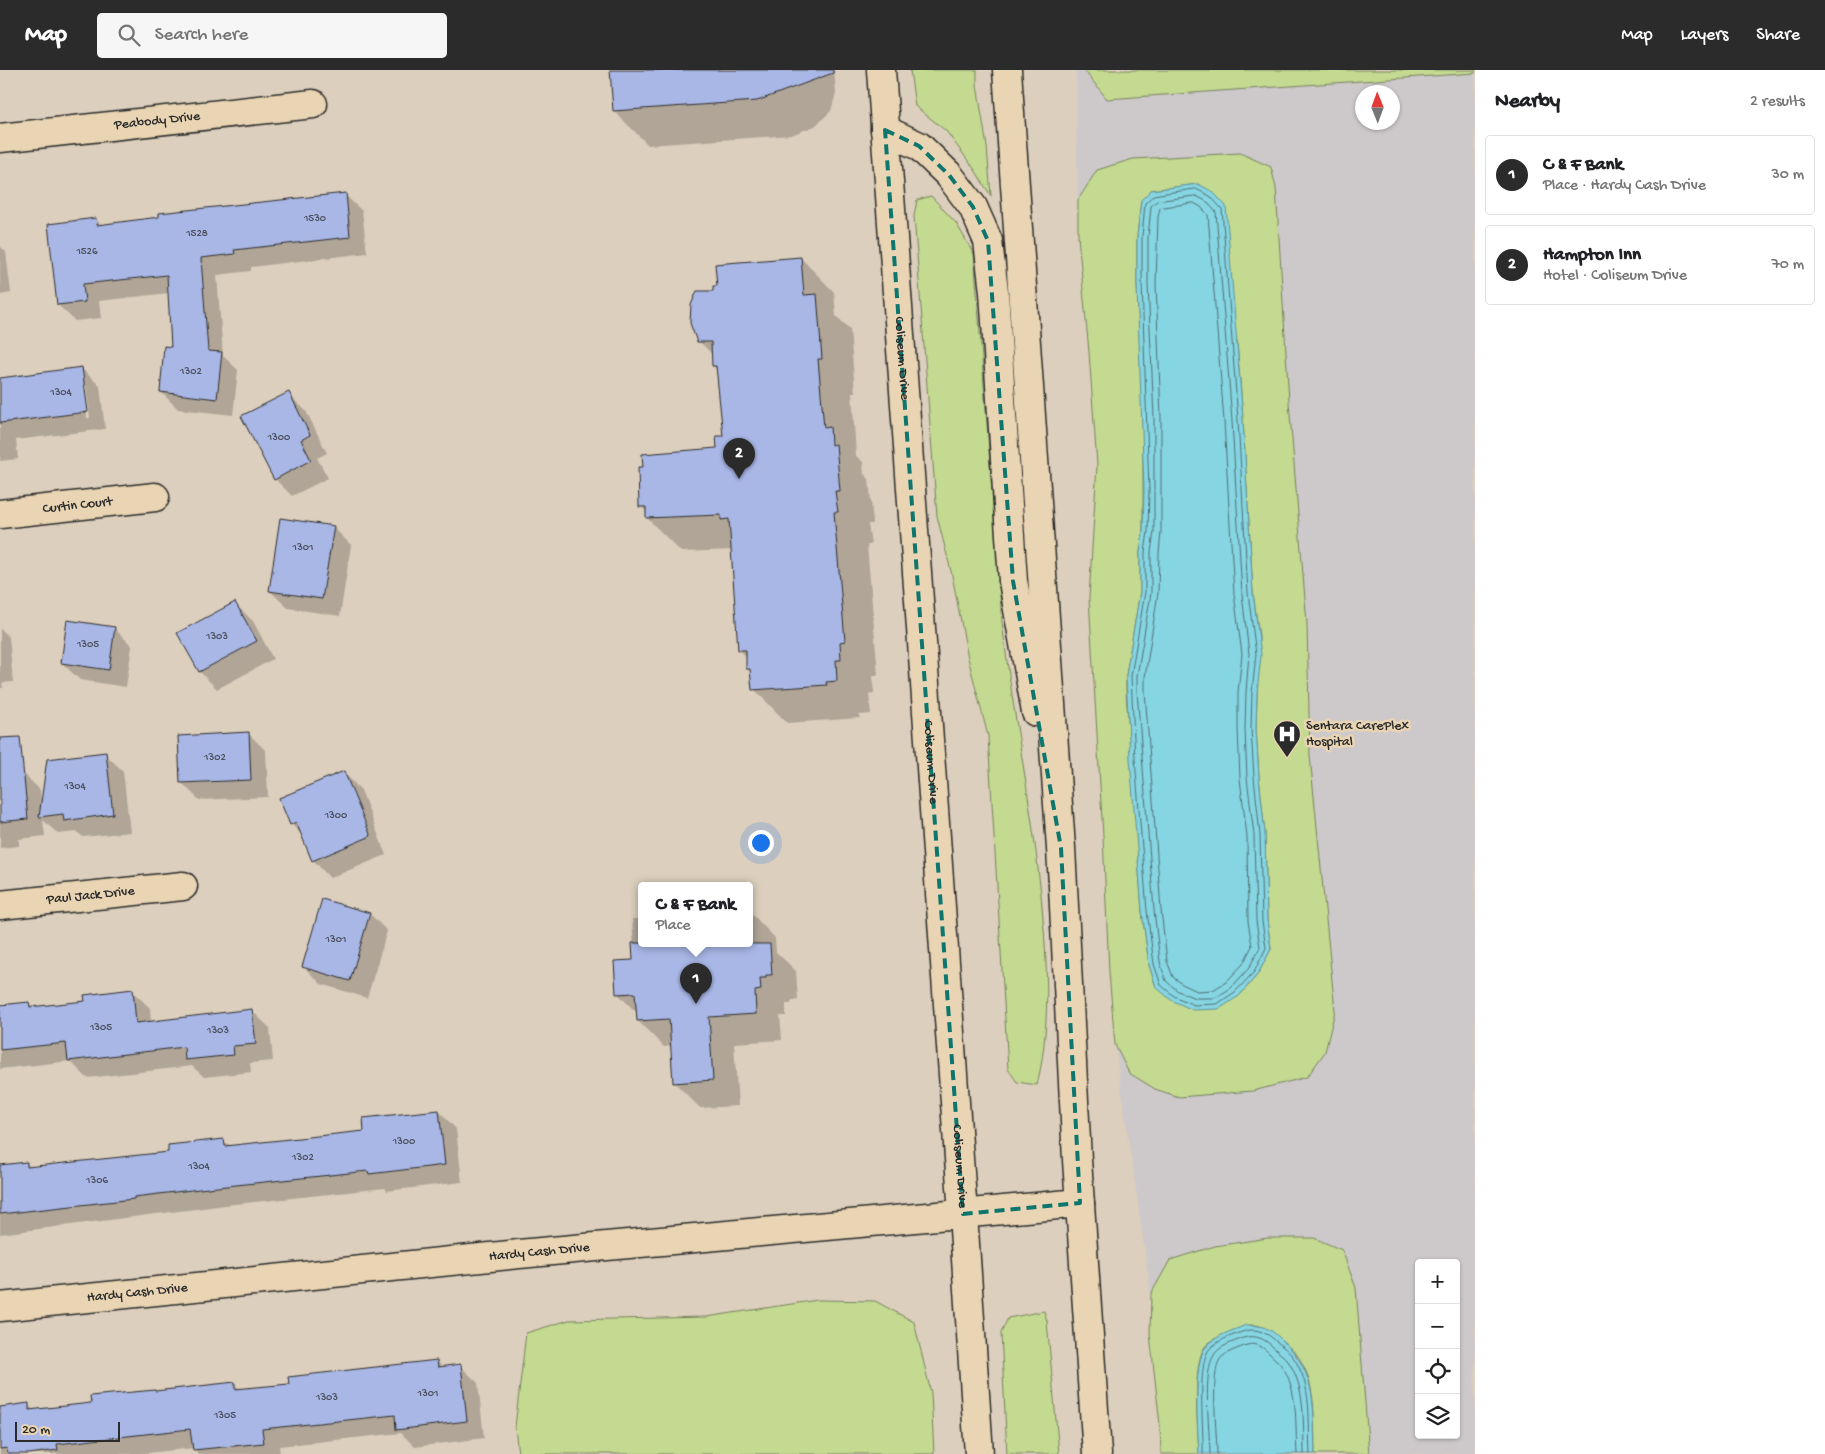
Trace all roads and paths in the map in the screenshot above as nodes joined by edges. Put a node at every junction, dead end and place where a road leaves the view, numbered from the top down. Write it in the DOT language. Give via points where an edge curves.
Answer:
graph roads {
  1 [pos="881,70"];
  2 [pos="1007,70"];
  3 [pos="313,104"];
  4 [pos="885,130"];
  5 [pos="0,138"];
  6 [pos="154,497"];
  7 [pos="0,514"];
  8 [pos="1061,848"];
  9 [pos="183,886"];
  10 [pos="0,905"];
  11 [pos="1080,1203"];
  12 [pos="964,1214"];
  13 [pos="0,1307"];
  14 [pos="979,1454"];
  15 [pos="1097,1454"];
  1 -- 4 [label="street, Coliseum Drive"];
  2 -- 8 [label="street"];
  3 -- 5 [label="street, Peabody Drive"];
  4 -- 8 [label="street" via="919,146 949,175 973,207 988,241 1013,581"];
  4 -- 12 [label="street, Coliseum Drive"];
  6 -- 7 [label="street, Curtin Court"];
  8 -- 11 [label="street"];
  9 -- 10 [label="street, Paul Jack Drive"];
  11 -- 12 [label="street, Hardy Cash Drive"];
  11 -- 15 [label="street"];
  12 -- 13 [label="street, Hardy Cash Drive" via="519,1254"];
  12 -- 14 [label="street, Coliseum Drive"];
}
